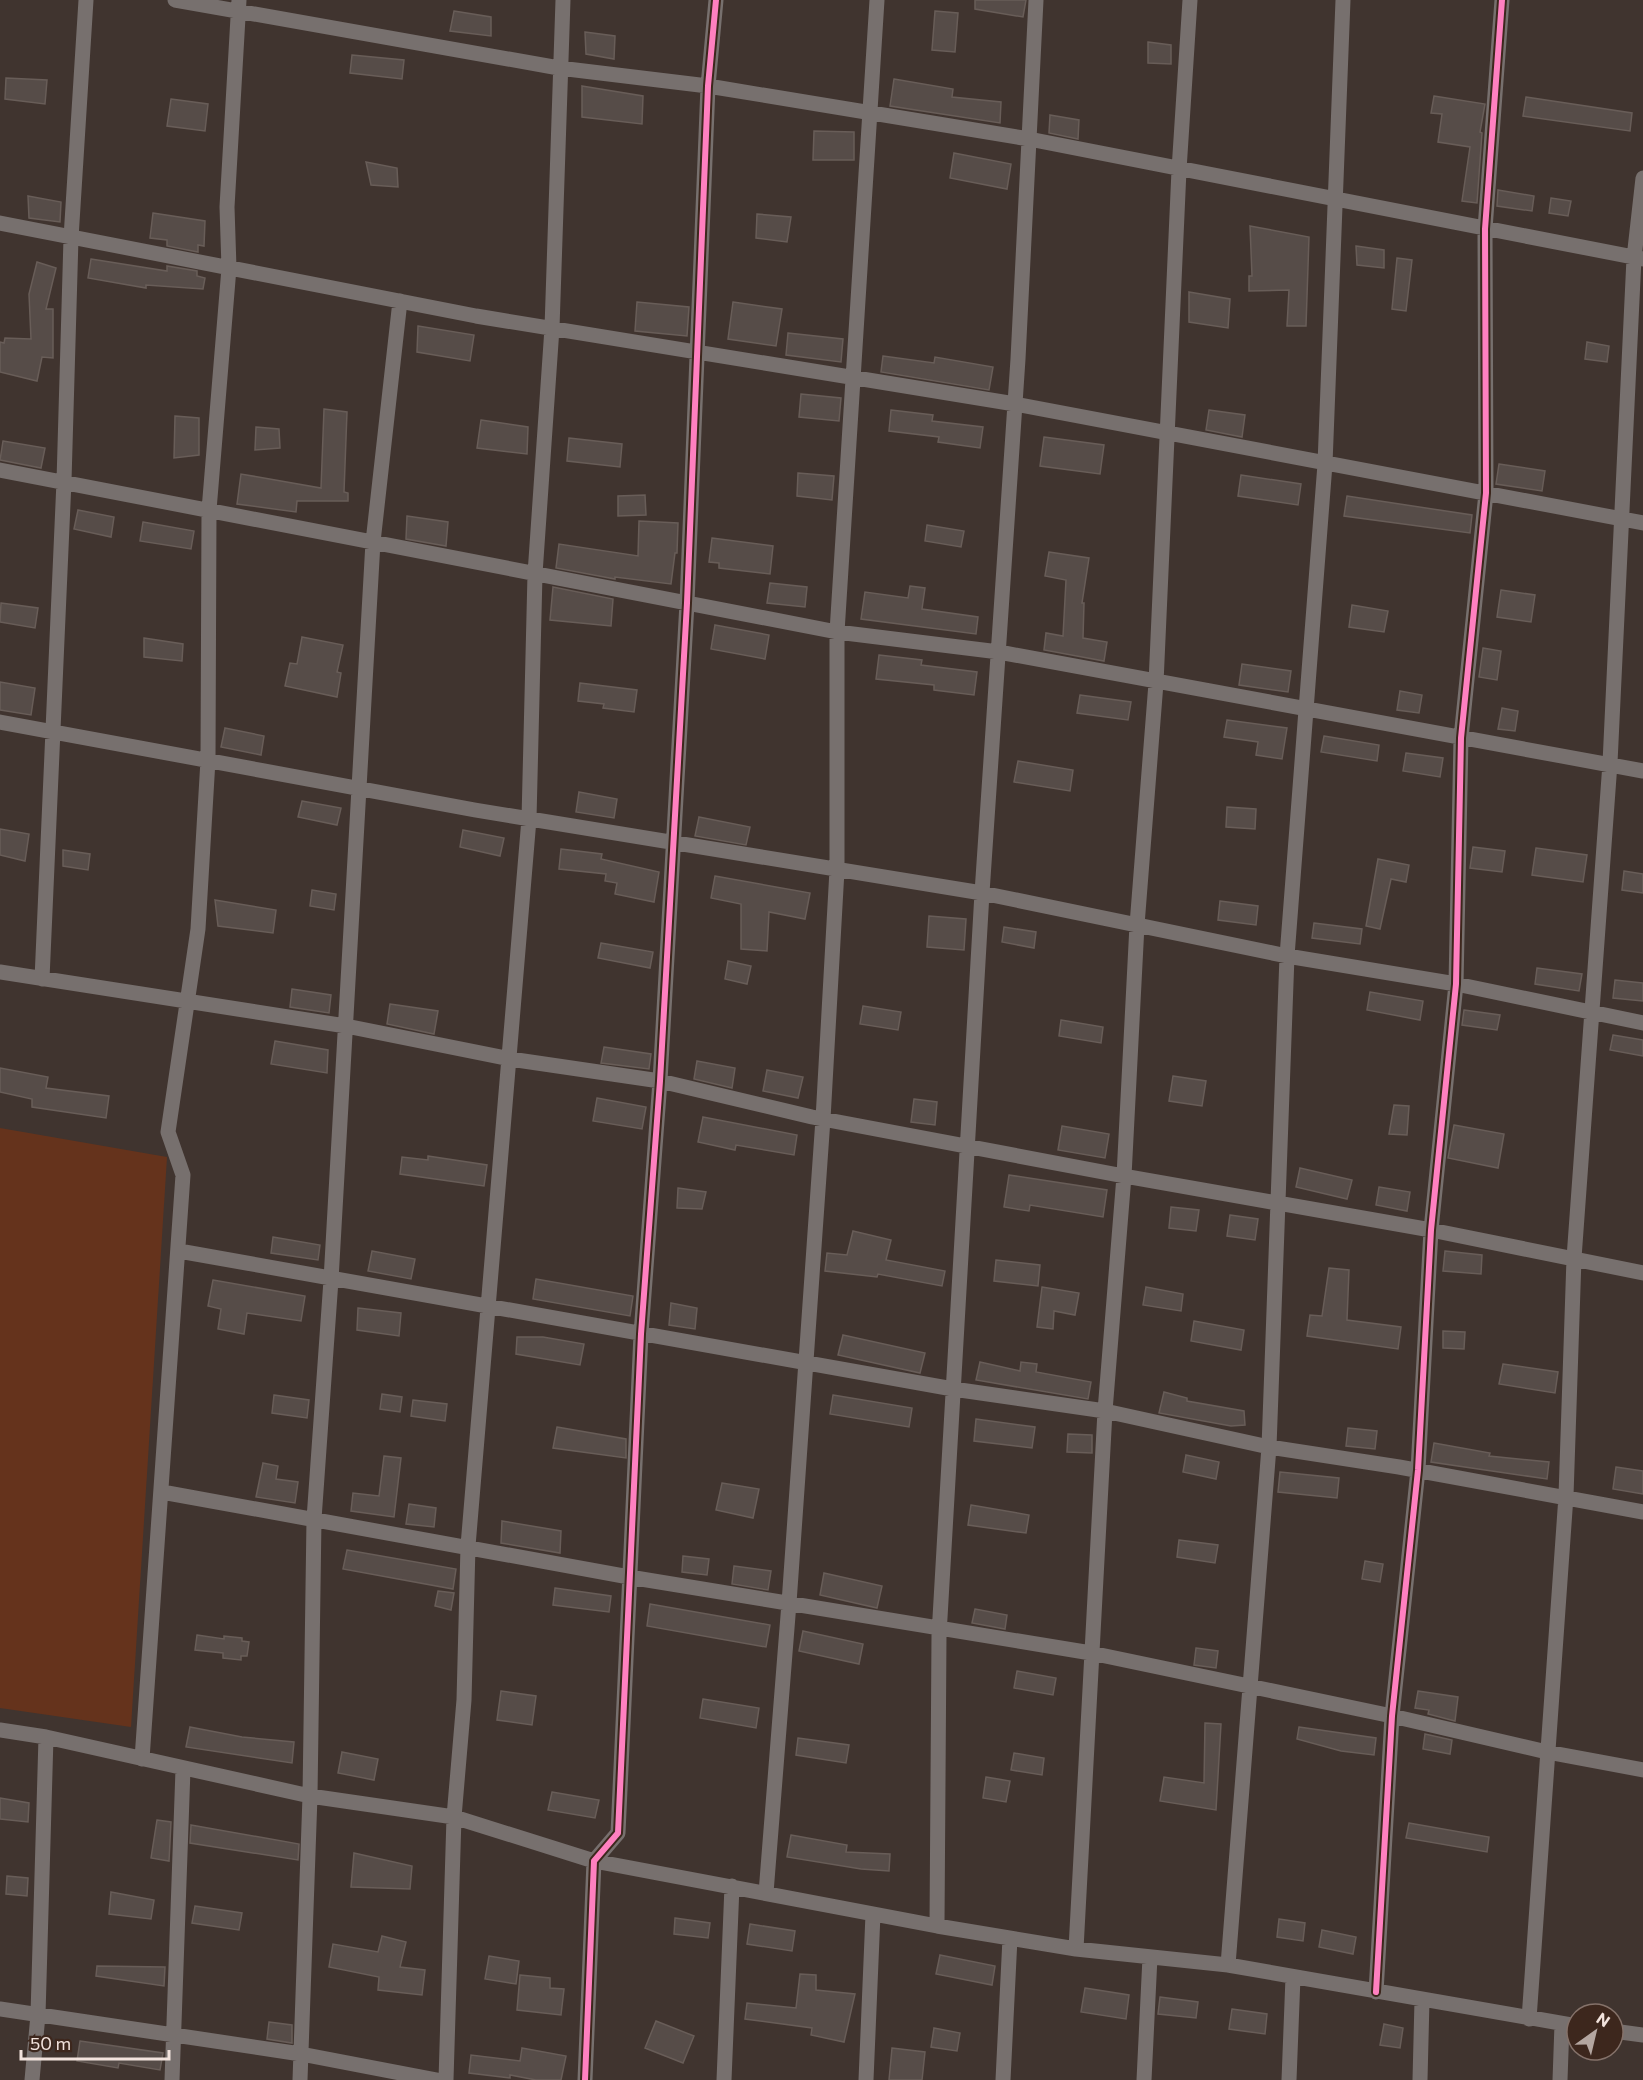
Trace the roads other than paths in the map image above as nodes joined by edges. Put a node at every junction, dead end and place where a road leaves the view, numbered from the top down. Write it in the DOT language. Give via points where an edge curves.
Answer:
graph roads {
  1 [pos="86,0"];
  2 [pos="175,0"];
  3 [pos="562,0"];
  4 [pos="716,0"];
  5 [pos="877,0"];
  6 [pos="1036,0"];
  7 [pos="1190,0"];
  8 [pos="1343,0"];
  9 [pos="1502,0"];
  10 [pos="239,5"];
  11 [pos="559,68"];
  12 [pos="708,86"];
  13 [pos="869,112"];
  14 [pos="1029,139"];
  15 [pos="1179,170"];
  16 [pos="1643,178"];
  17 [pos="1336,200"];
  18 [pos="0,223"];
  19 [pos="1485,229"];
  20 [pos="71,238"];
  21 [pos="1639,258"];
  22 [pos="229,268"];
  23 [pos="400,301"];
  24 [pos="552,328"];
  25 [pos="698,352"];
  26 [pos="852,377"];
  27 [pos="1015,404"];
  28 [pos="1168,433"];
  29 [pos="1325,464"];
  30 [pos="0,470"];
  31 [pos="64,481"];
  32 [pos="1486,493"];
  33 [pos="209,510"];
  34 [pos="1622,519"];
  35 [pos="1643,523"];
  36 [pos="373,542"];
  37 [pos="535,574"];
  38 [pos="687,603"];
  39 [pos="837,632"];
  40 [pos="999,652"];
  41 [pos="1156,683"];
  42 [pos="1305,707"];
  43 [pos="0,722"];
  44 [pos="51,731"];
  45 [pos="1461,738"];
  46 [pos="208,760"];
  47 [pos="1610,763"];
  48 [pos="1643,771"];
  49 [pos="359,789"];
  50 [pos="529,819"];
  51 [pos="673,843"];
  52 [pos="837,870"];
  53 [pos="982,893"];
  54 [pos="1137,925"];
  55 [pos="1287,956"];
  56 [pos="0,972"];
  57 [pos="42,979"];
  58 [pos="1456,984"];
  59 [pos="189,1001"];
  60 [pos="1593,1014"];
  61 [pos="1643,1023"];
  62 [pos="346,1026"];
  63 [pos="510,1059"];
  64 [pos="660,1081"];
  65 [pos="823,1119"];
  66 [pos="968,1145"];
  67 [pos="1124,1176"];
  68 [pos="1277,1202"];
  69 [pos="1431,1230"];
  70 [pos="179,1251"];
  71 [pos="1574,1258"];
  72 [pos="1643,1273"];
  73 [pos="331,1280"];
  74 [pos="489,1305"];
  75 [pos="641,1334"];
  76 [pos="806,1363"];
  77 [pos="953,1389"];
  78 [pos="1105,1412"];
  79 [pos="1269,1447"];
  80 [pos="1418,1470"];
  81 [pos="162,1492"];
  82 [pos="1566,1496"];
  83 [pos="1643,1512"];
  84 [pos="314,1519"];
  85 [pos="468,1546"];
  86 [pos="629,1577"];
  87 [pos="789,1603"];
  88 [pos="939,1627"];
  89 [pos="1091,1653"];
  90 [pos="1250,1688"];
  91 [pos="1392,1716"];
  92 [pos="0,1730"];
  93 [pos="46,1737"];
  94 [pos="1547,1752"];
  95 [pos="142,1759"];
  96 [pos="183,1769"];
  97 [pos="1643,1770"];
  98 [pos="310,1796"];
  99 [pos="454,1817"];
  100 [pos="594,1861"];
  101 [pos="732,1886"];
  102 [pos="766,1893"];
  103 [pos="873,1914"];
  104 [pos="937,1926"];
  105 [pos="1010,1938"];
  106 [pos="1076,1949"];
  107 [pos="1150,1957"];
  108 [pos="1228,1965"];
  109 [pos="1293,1977"];
  110 [pos="1376,1992"];
  111 [pos="1422,2000"];
  112 [pos="0,2009"];
  113 [pos="38,2015"];
  114 [pos="1529,2019"];
  115 [pos="1565,2024"];
  116 [pos="1625,2033"];
  117 [pos="175,2034"];
  118 [pos="1643,2035"];
  119 [pos="1565,2049"];
  120 [pos="301,2054"];
  121 [pos="32,2080"];
  122 [pos="172,2080"];
  123 [pos="300,2080"];
  124 [pos="437,2080"];
  125 [pos="447,2080"];
  126 [pos="585,2080"];
  127 [pos="724,2080"];
  128 [pos="866,2080"];
  129 [pos="1003,2080"];
  130 [pos="1144,2080"];
  131 [pos="1289,2080"];
  132 [pos="1420,2080"];
  133 [pos="1560,2080"];
  1 -- 20 [label="street"];
  2 -- 10 [label="street"];
  3 -- 11 [label="street"];
  4 -- 12 [label="street"];
  5 -- 13 [label="street"];
  6 -- 14 [label="street"];
  7 -- 15 [label="street"];
  8 -- 17 [label="street"];
  9 -- 19 [label="street"];
  10 -- 11 [label="street"];
  10 -- 22 [label="street" via="227,207"];
  11 -- 12 [label="street"];
  11 -- 24 [label="street"];
  12 -- 13 [label="street"];
  12 -- 25 [label="street"];
  13 -- 14 [label="street"];
  13 -- 26 [label="street"];
  14 -- 15 [label="street"];
  14 -- 27 [label="street"];
  15 -- 17 [label="street"];
  15 -- 28 [label="street"];
  16 -- 21 [label="street"];
  17 -- 19 [label="street"];
  17 -- 29 [label="street"];
  18 -- 20 [label="street"];
  19 -- 21 [label="street"];
  19 -- 32 [label="street"];
  20 -- 22 [label="street"];
  20 -- 31 [label="street"];
  21 -- 34 [label="street"];
  22 -- 23 [label="street"];
  22 -- 33 [label="street"];
  23 -- 24 [label="street"];
  23 -- 36 [label="street"];
  24 -- 25 [label="street"];
  24 -- 37 [label="street"];
  25 -- 26 [label="street"];
  25 -- 38 [label="street"];
  26 -- 27 [label="street"];
  26 -- 39 [label="street"];
  27 -- 28 [label="street"];
  27 -- 40 [label="street"];
  28 -- 29 [label="street"];
  28 -- 41 [label="street"];
  29 -- 32 [label="street"];
  29 -- 42 [label="street"];
  30 -- 31 [label="street"];
  31 -- 33 [label="street"];
  31 -- 44 [label="street"];
  32 -- 34 [label="street"];
  32 -- 45 [label="street"];
  33 -- 36 [label="street"];
  33 -- 46 [label="street"];
  34 -- 35 [label="street"];
  34 -- 47 [label="street"];
  36 -- 37 [label="street"];
  36 -- 49 [label="street"];
  37 -- 38 [label="street"];
  37 -- 50 [label="street"];
  38 -- 39 [label="street"];
  38 -- 51 [label="street"];
  39 -- 40 [label="street"];
  39 -- 52 [label="street"];
  40 -- 41 [label="street"];
  40 -- 53 [label="street"];
  41 -- 42 [label="street"];
  41 -- 54 [label="street"];
  42 -- 45 [label="street"];
  42 -- 55 [label="street"];
  43 -- 44 [label="street"];
  44 -- 46 [label="street"];
  44 -- 57 [label="street"];
  45 -- 47 [label="street"];
  45 -- 58 [label="street"];
  46 -- 49 [label="street"];
  46 -- 59 [label="street" via="198,929"];
  47 -- 48 [label="street"];
  47 -- 60 [label="street"];
  49 -- 50 [label="street"];
  49 -- 62 [label="street"];
  50 -- 51 [label="street"];
  50 -- 63 [label="street"];
  51 -- 52 [label="street"];
  51 -- 64 [label="street"];
  52 -- 53 [label="street"];
  52 -- 65 [label="street"];
  53 -- 54 [label="street"];
  53 -- 66 [label="street"];
  54 -- 55 [label="street"];
  54 -- 67 [label="street"];
  55 -- 58 [label="street"];
  55 -- 68 [label="street"];
  56 -- 57 [label="street"];
  57 -- 59 [label="street"];
  58 -- 60 [label="street"];
  58 -- 69 [label="street"];
  59 -- 62 [label="street"];
  59 -- 70 [label="street" via="168,1132 183,1175"];
  60 -- 61 [label="street"];
  60 -- 71 [label="street"];
  62 -- 63 [label="street"];
  62 -- 73 [label="street"];
  63 -- 64 [label="street"];
  63 -- 74 [label="street"];
  64 -- 65 [label="street"];
  64 -- 75 [label="street"];
  65 -- 66 [label="street"];
  65 -- 76 [label="street"];
  66 -- 67 [label="street"];
  66 -- 77 [label="street"];
  67 -- 68 [label="street"];
  67 -- 78 [label="street"];
  68 -- 69 [label="street"];
  68 -- 79 [label="street"];
  69 -- 71 [label="street"];
  69 -- 80 [label="street"];
  70 -- 73 [label="street"];
  70 -- 81 [label="street"];
  71 -- 72 [label="street"];
  71 -- 82 [label="street"];
  73 -- 74 [label="street"];
  73 -- 84 [label="street"];
  74 -- 75 [label="street"];
  74 -- 85 [label="street"];
  75 -- 76 [label="street"];
  75 -- 86 [label="street"];
  76 -- 77 [label="street"];
  76 -- 87 [label="street"];
  77 -- 78 [label="street"];
  77 -- 88 [label="street"];
  78 -- 79 [label="street"];
  78 -- 89 [label="street"];
  79 -- 80 [label="street"];
  79 -- 90 [label="street"];
  80 -- 82 [label="street"];
  80 -- 91 [label="street"];
  81 -- 84 [label="street"];
  81 -- 95 [label="street"];
  82 -- 83 [label="street"];
  82 -- 94 [label="street"];
  84 -- 85 [label="street"];
  84 -- 98 [label="street"];
  85 -- 86 [label="street"];
  85 -- 99 [label="street" via="464,1700"];
  86 -- 87 [label="street"];
  86 -- 100 [label="street" via="618,1833"];
  87 -- 88 [label="street"];
  87 -- 102 [label="street"];
  88 -- 89 [label="street"];
  88 -- 104 [label="street"];
  89 -- 90 [label="street"];
  89 -- 106 [label="street"];
  90 -- 91 [label="street"];
  90 -- 108 [label="street"];
  91 -- 94 [label="street"];
  91 -- 110 [label="street"];
  92 -- 93 [label="street"];
  93 -- 95 [label="street"];
  93 -- 113 [label="street"];
  94 -- 97 [label="street"];
  94 -- 114 [label="street"];
  95 -- 96 [label="street"];
  96 -- 98 [label="street"];
  96 -- 117 [label="street"];
  98 -- 99 [label="street"];
  98 -- 120 [label="street"];
  99 -- 100 [label="street"];
  99 -- 125 [label="street"];
  100 -- 101 [label="street"];
  100 -- 126 [label="street"];
  101 -- 102 [label="street"];
  101 -- 127 [label="street"];
  102 -- 103 [label="street"];
  103 -- 104 [label="street"];
  103 -- 128 [label="street"];
  104 -- 105 [label="street"];
  105 -- 106 [label="street"];
  105 -- 129 [label="street"];
  106 -- 107 [label="street"];
  107 -- 108 [label="street"];
  107 -- 130 [label="street"];
  108 -- 109 [label="street"];
  109 -- 110 [label="street"];
  109 -- 131 [label="street"];
  110 -- 111 [label="street"];
  111 -- 114 [label="street"];
  111 -- 132 [label="street"];
  112 -- 113 [label="street"];
  113 -- 117 [label="street"];
  113 -- 121 [label="street"];
  114 -- 115 [label="street"];
  116 -- 118 [label="street"];
  117 -- 120 [label="street"];
  117 -- 122 [label="street"];
  119 -- 133 [label="street"];
  120 -- 123 [label="street"];
  120 -- 124 [label="street"];
}
